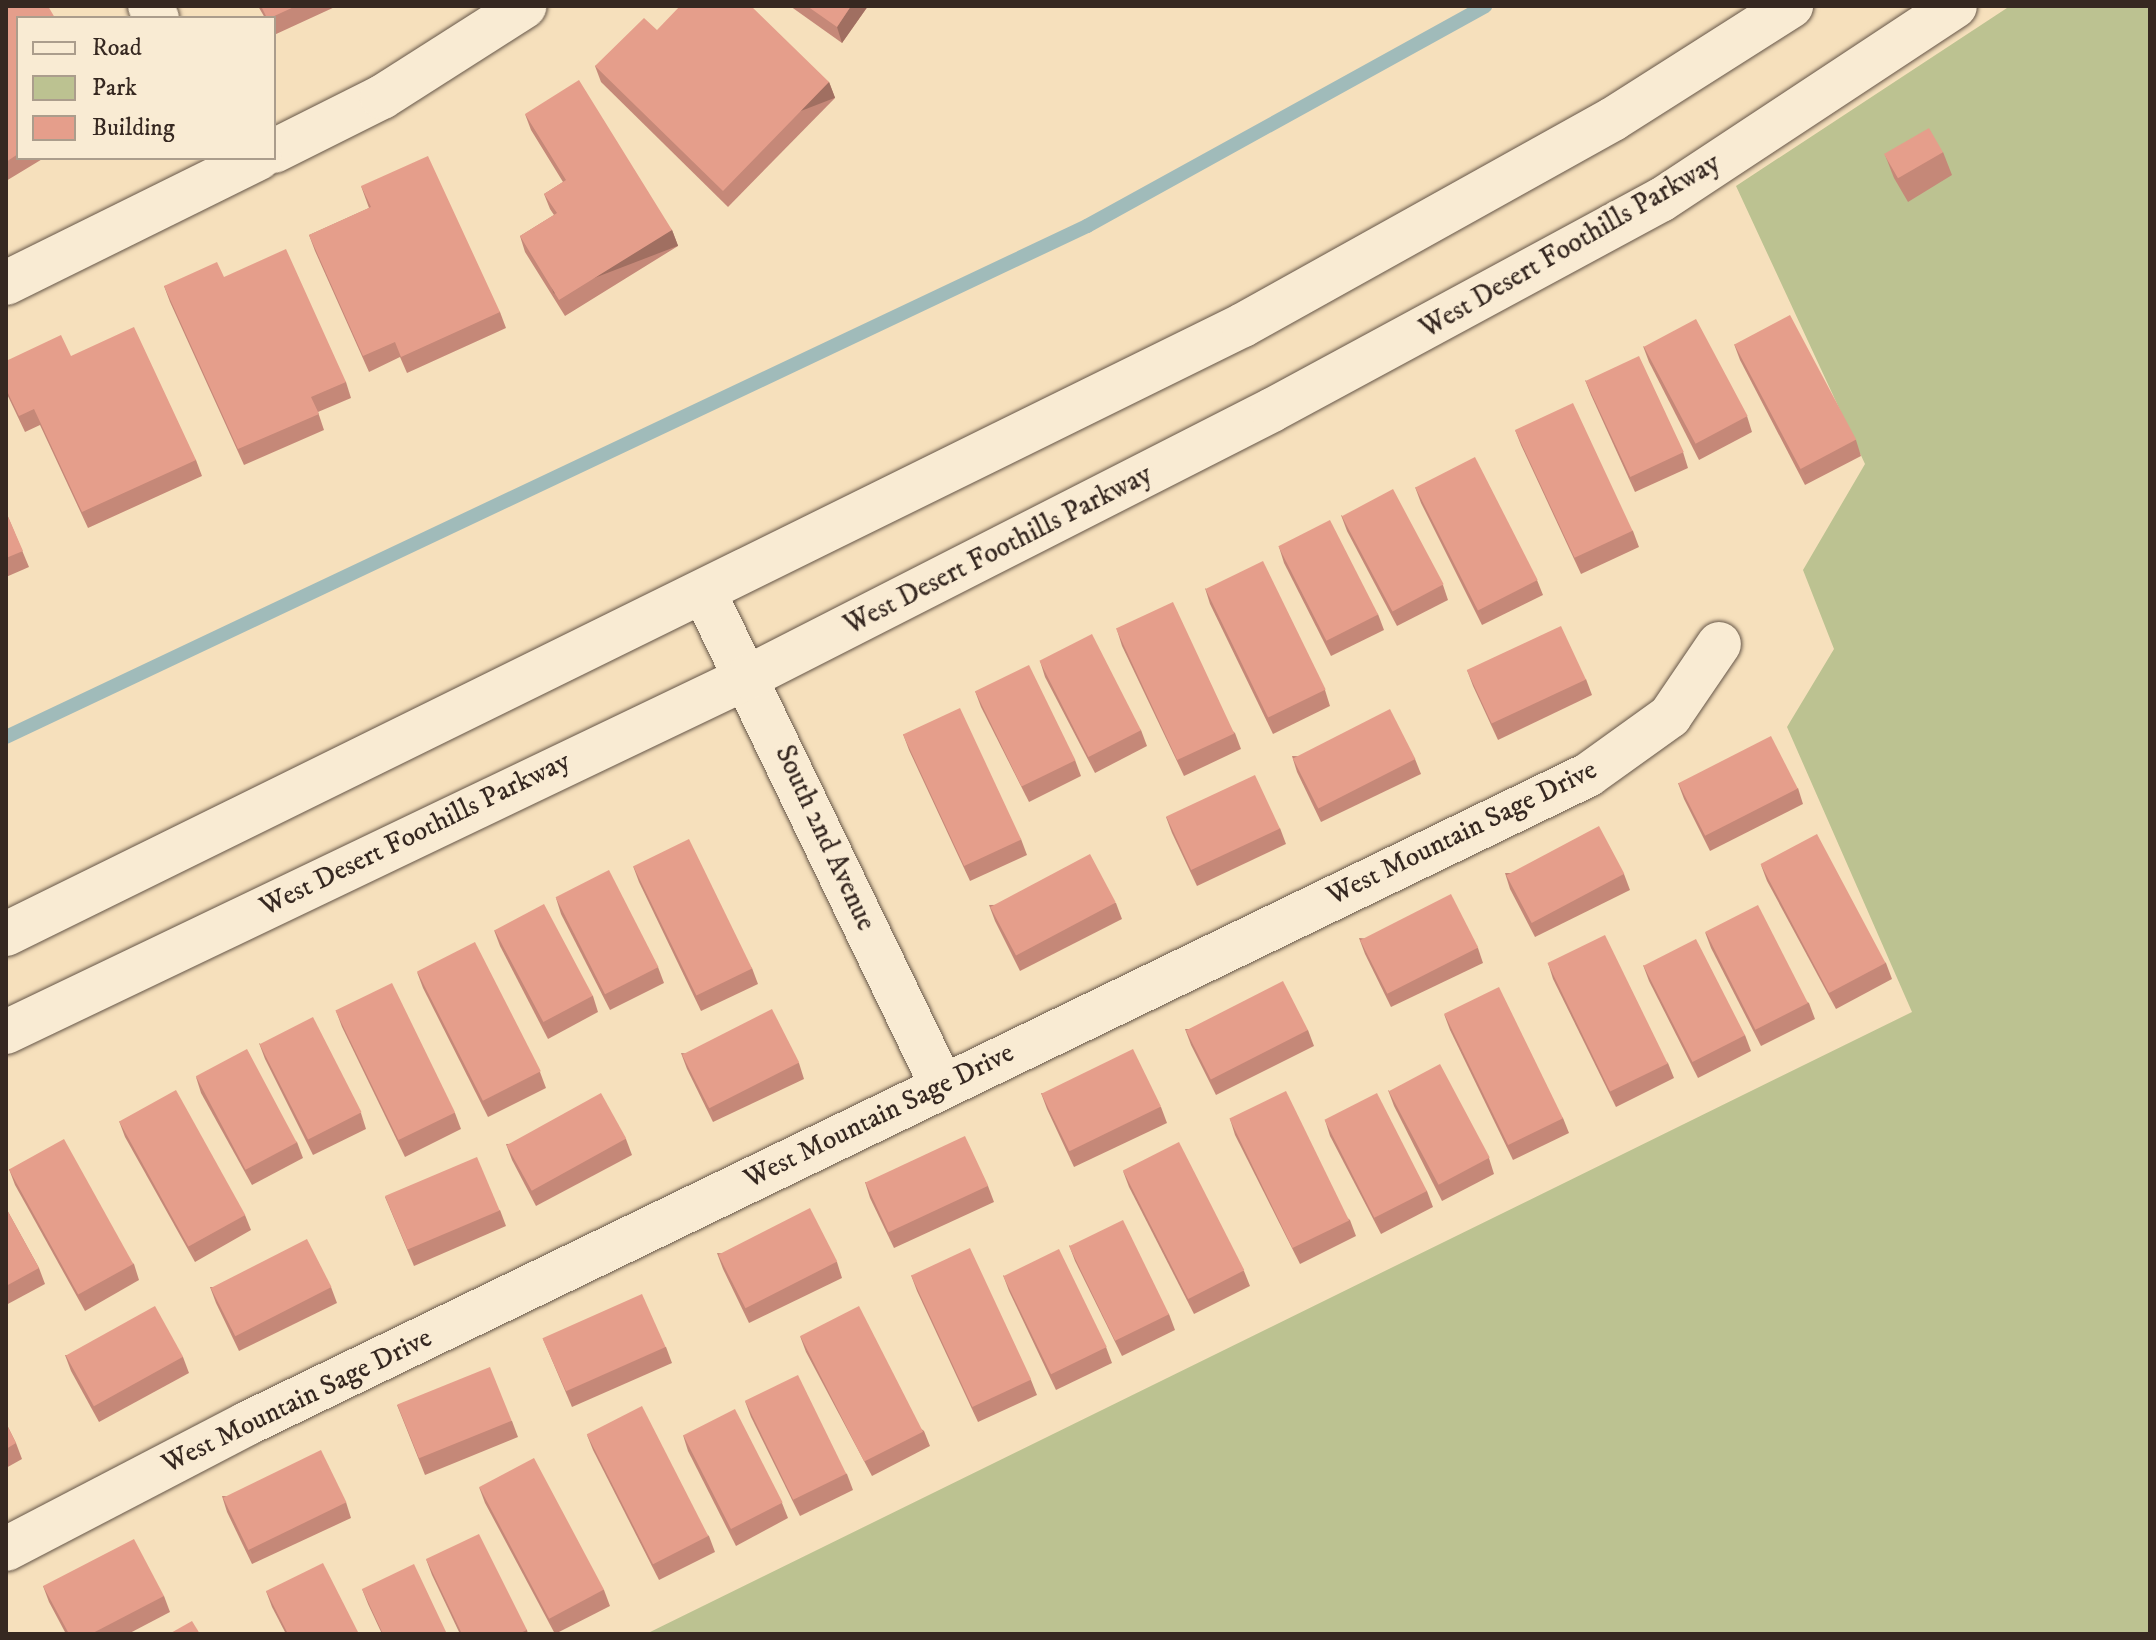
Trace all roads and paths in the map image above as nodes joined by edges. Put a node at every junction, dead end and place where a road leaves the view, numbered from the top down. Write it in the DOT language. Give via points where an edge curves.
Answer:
graph roads {
  1 [pos="525,6"];
  2 [pos="1791,6"];
  3 [pos="1955,6"];
  4 [pos="276,148"];
  5 [pos="251,160"];
  6 [pos="6,283"];
  7 [pos="704,592"];
  8 [pos="1719,644"];
  9 [pos="748,677"];
  10 [pos="6,934"];
  11 [pos="6,1032"];
  12 [pos="942,1086"];
  13 [pos="6,1549"];
  1 -- 4 [label="street" via="382,97"];
  2 -- 7 [label="street" via="1613,119 1270,310"];
  3 -- 9 [label="street, West Desert Foothills Parkway" via="1661,200 1272,410"];
  5 -- 6 [label="street"];
  7 -- 9 [label="street, South 2nd Avenue"];
  7 -- 10 [label="street"];
  8 -- 12 [label="street, West Mountain Sage Drive" via="1670,716 1588,775"];
  9 -- 11 [label="street, West Desert Foothills Parkway"];
  9 -- 12 [label="street, South 2nd Avenue"];
  12 -- 13 [label="street, West Mountain Sage Drive" via="246,1424"];
}
